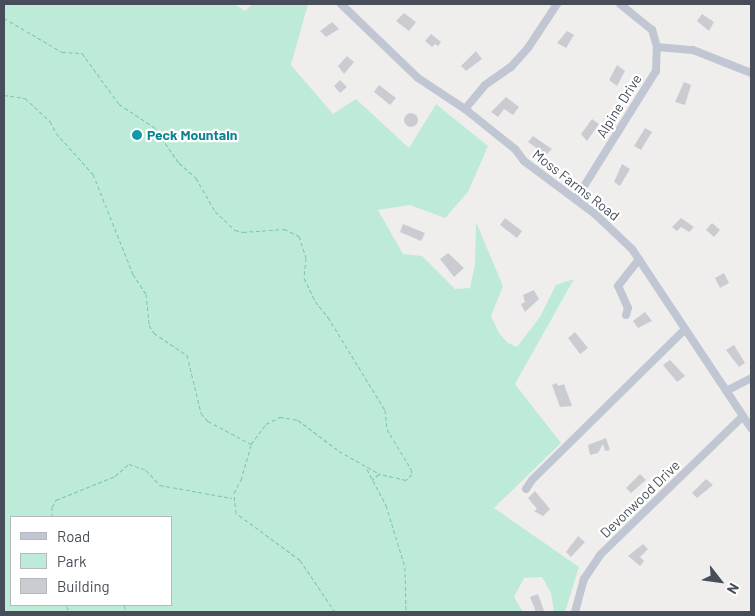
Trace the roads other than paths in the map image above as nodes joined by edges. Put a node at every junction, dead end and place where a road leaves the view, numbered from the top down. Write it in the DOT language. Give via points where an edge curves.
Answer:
graph roads {
  1 [pos="340,4"];
  2 [pos="557,4"];
  3 [pos="620,4"];
  4 [pos="658,48"];
  5 [pos="751,73"];
  6 [pos="465,109"];
  7 [pos="576,200"];
  8 [pos="639,259"];
  9 [pos="626,316"];
  10 [pos="685,329"];
  11 [pos="751,378"];
  12 [pos="726,392"];
  13 [pos="743,416"];
  14 [pos="751,428"];
  15 [pos="526,489"];
  16 [pos="576,612"];
  1 -- 6 [label="street, Moss Farms Road" via="418,78"];
  2 -- 6 [label="street" via="528,48 511,67 485,85"];
  3 -- 4 [label="street" via="652,30"];
  4 -- 5 [label="street" via="693,50"];
  4 -- 7 [label="street, Alpine Drive" via="656,71"];
  6 -- 7 [label="street, Moss Farms Road" via="515,149 524,161"];
  7 -- 8 [label="street, Moss Farms Road" via="612,229"];
  8 -- 9 [label="street" via="618,286 628,308"];
  8 -- 10 [label="street, Moss Farms Road"];
  10 -- 12 [label="street, Moss Farms Road"];
  10 -- 15 [label="street"];
  11 -- 12 [label="street"];
  12 -- 13 [label="street, Moss Farms Road"];
  13 -- 14 [label="street, Moss Farms Road"];
  13 -- 16 [label="street, Devonwood Drive" via="600,555 584,579"];
}
